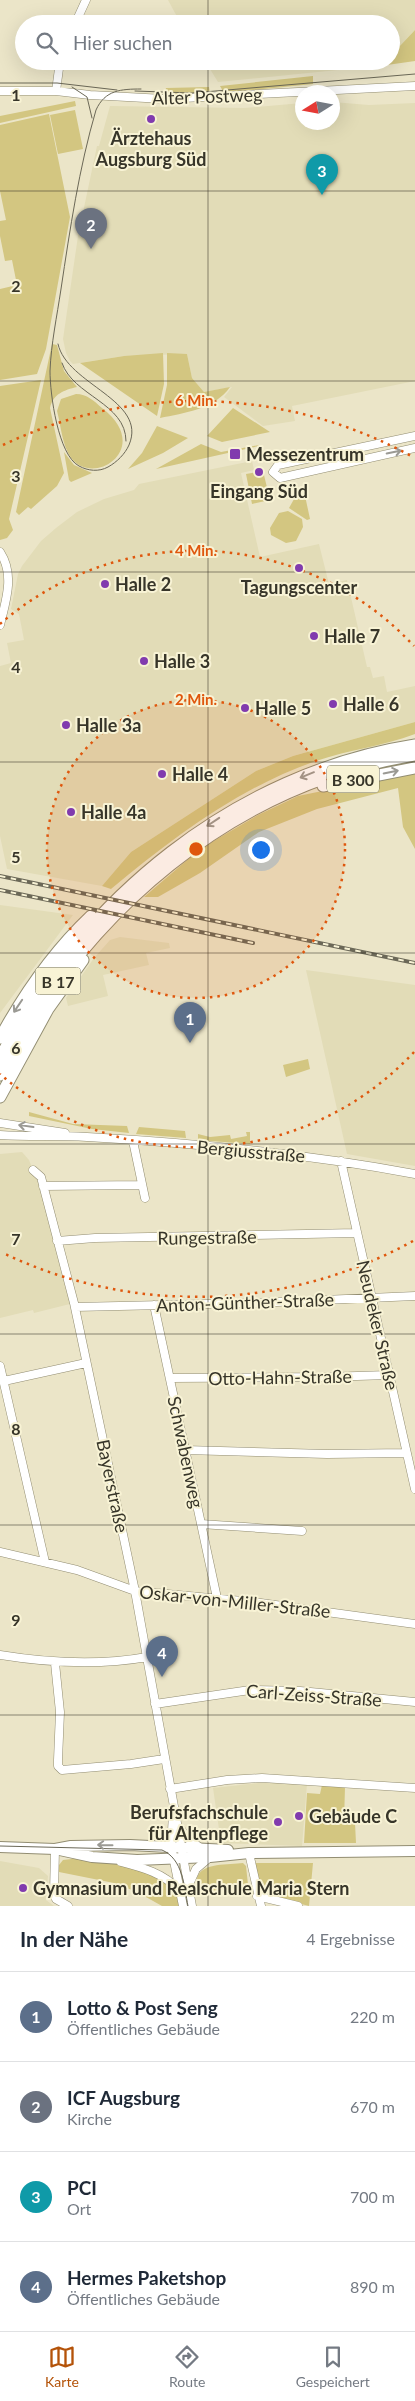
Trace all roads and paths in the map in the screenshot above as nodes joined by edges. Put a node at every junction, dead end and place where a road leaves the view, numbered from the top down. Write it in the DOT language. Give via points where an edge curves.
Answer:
graph roads {
  1 [pos="86,0"];
  2 [pos="79,15"];
  3 [pos="59,70"];
  4 [pos="415,86"];
  5 [pos="0,91"];
  6 [pos="56,91"];
  7 [pos="415,436"];
  8 [pos="415,448"];
  9 [pos="0,552"];
  10 [pos="0,625"];
  11 [pos="412,744"];
  12 [pos="415,755"];
  13 [pos="415,768"];
  14 [pos="292,792"];
  15 [pos="126,896"];
  16 [pos="0,1038"];
  17 [pos="0,1058"];
  18 [pos="0,1075"];
  19 [pos="0,1097"];
  20 [pos="0,1123"];
  21 [pos="0,1135"];
  22 [pos="86,1137"];
  23 [pos="133,1141"];
  24 [pos="341,1161"];
  25 [pos="33,1170"];
  26 [pos="415,1174"];
  27 [pos="142,1185"];
  28 [pos="43,1186"];
  29 [pos="145,1198"];
  30 [pos="358,1233"];
  31 [pos="57,1241"];
  32 [pos="415,1296"];
  33 [pos="372,1298"];
  34 [pos="154,1305"];
  35 [pos="74,1307"];
  36 [pos="86,1363"];
  37 [pos="0,1366"];
  38 [pos="389,1375"];
  39 [pos="170,1378"];
  40 [pos="4,1381"];
  41 [pos="185,1450"];
  42 [pos="406,1453"];
  43 [pos="415,1489"];
  44 [pos="201,1524"];
  45 [pos="302,1531"];
  46 [pos="0,1552"];
  47 [pos="45,1562"];
  48 [pos="135,1591"];
  49 [pos="217,1598"];
  50 [pos="415,1624"];
  51 [pos="0,1655"];
  52 [pos="147,1657"];
  53 [pos="55,1663"];
  54 [pos="415,1702"];
  55 [pos="155,1704"];
  56 [pos="164,1759"];
  57 [pos="415,1788"];
  58 [pos="170,1789"];
  59 [pos="174,1808"];
  60 [pos="179,1826"];
  61 [pos="0,1847"];
  62 [pos="55,1848"];
  63 [pos="203,1849"];
  64 [pos="415,1851"];
  65 [pos="177,1852"];
  66 [pos="249,1853"];
  67 [pos="210,1857"];
  68 [pos="110,1859"];
  69 [pos="190,1884"];
  70 [pos="180,1891"];
  71 [pos="258,1896"];
  72 [pos="68,1906"];
  73 [pos="184,1906"];
  74 [pos="192,1906"];
  75 [pos="261,1906"];
  76 [pos="298,1906"];
  1 -- 2 [label="street"];
  3 -- 6 [label="street"];
  4 -- 6 [label="street, Alter Postweg" via="164,100"];
  5 -- 6 [label="street, Alter Postweg"];
  7 -- 8 [label="street, one-way" via="278,465 274,472 280,478"];
  9 -- 10 [label="street" via="6,564 9,588"];
  11 -- 15 [label="highway, B 17, one-way" via="321,770 255,798 186,841"];
  12 -- 14 [label="highway, B 17" via="342,772"];
  14 -- 13 [label="highway, B 300, one-way"];
  14 -- 15 [label="highway, B 17" via="209,836"];
  15 -- 16 [label="highway, one-way" via="96,912 56,952"];
  15 -- 17 [label="highway, B 17" via="58,967"];
  15 -- 18 [label="highway, B 17" via="65,971 28,1024"];
  15 -- 19 [label="highway" via="48,1009"];
  22 -- 20 [label="street, Bergiusstraße, one-way"];
  21 -- 22 [label="street, Bergiusstraße"];
  22 -- 23 [label="street, Bergiusstraße"];
  23 -- 24 [label="street, Bergiusstraße"];
  23 -- 27 [label="street"];
  24 -- 26 [label="street, Bergiusstraße"];
  24 -- 30 [label="street, Neudeker Straße"];
  25 -- 28 [label="street, Bayerstraße"];
  27 -- 28 [label="street"];
  27 -- 29 [label="street"];
  28 -- 31 [label="street, Bayerstraße"];
  30 -- 31 [label="street, Rungestraße"];
  30 -- 33 [label="street, Neudeker Straße"];
  31 -- 35 [label="street, Bayerstraße"];
  32 -- 33 [label="street, Anton-Günther-Straße"];
  33 -- 34 [label="street, Anton-Günther-Straße"];
  33 -- 38 [label="street, Neudeker Straße"];
  34 -- 35 [label="street, Anton-Günther-Straße"];
  34 -- 39 [label="street, Schwabenweg"];
  35 -- 36 [label="street, Bayerstraße"];
  36 -- 40 [label="street"];
  36 -- 48 [label="street, Bayerstraße"];
  37 -- 40 [label="street"];
  38 -- 39 [label="street, Otto-Hahn-Straße"];
  38 -- 42 [label="street, Neudeker Straße"];
  39 -- 41 [label="street, Schwabenweg"];
  40 -- 47 [label="street"];
  41 -- 42 [label="street"];
  41 -- 44 [label="street, Schwabenweg"];
  42 -- 43 [label="street, Neudeker Straße"];
  44 -- 45 [label="street"];
  44 -- 49 [label="street, Schwabenweg"];
  46 -- 47 [label="street, Oskar-von-Miller-Straße"];
  47 -- 48 [label="street, Oskar-von-Miller-Straße"];
  48 -- 49 [label="street, Oskar-von-Miller-Straße"];
  48 -- 52 [label="street, Bayerstraße"];
  49 -- 50 [label="street, Oskar-von-Miller-Straße"];
  51 -- 53 [label="street"];
  52 -- 53 [label="street"];
  52 -- 55 [label="street, Bayerstraße"];
  53 -- 56 [label="street" via="60,1712 58,1766 62,1770"];
  54 -- 55 [label="street, Carl-Zeiss-Straße" via="300,1691 250,1690"];
  55 -- 56 [label="street, Bayerstraße"];
  56 -- 58 [label="street, Bayerstraße"];
  57 -- 58 [label="street" via="262,1778"];
  58 -- 59 [label="street, Bayerstraße"];
  59 -- 60 [label="street, Bayerstraße"];
  59 -- 65 [label="street, Bayerstraße"];
  60 -- 63 [label="street, Bayerstraße" via="188,1839"];
  60 -- 65 [label="street, Bayerstraße"];
  61 -- 62 [label="main road"];
  65 -- 62 [label="main road, one-way" via="79,1845"];
  62 -- 68 [label="main road"];
  62 -- 72 [label="street" via="54,1894"];
  63 -- 65 [label="main road"];
  63 -- 66 [label="main road"];
  64 -- 66 [label="main road"];
  65 -- 67 [label="main road"];
  65 -- 68 [label="main road" via="149,1860"];
  65 -- 69 [label="street"];
  65 -- 70 [label="street"];
  66 -- 67 [label="main road"];
  66 -- 71 [label="street"];
  67 -- 69 [label="street" via="196,1868"];
  68 -- 70 [label="street" via="159,1874"];
  69 -- 74 [label="street"];
  70 -- 73 [label="street"];
  71 -- 75 [label="street"];
  71 -- 76 [label="street"];
}
